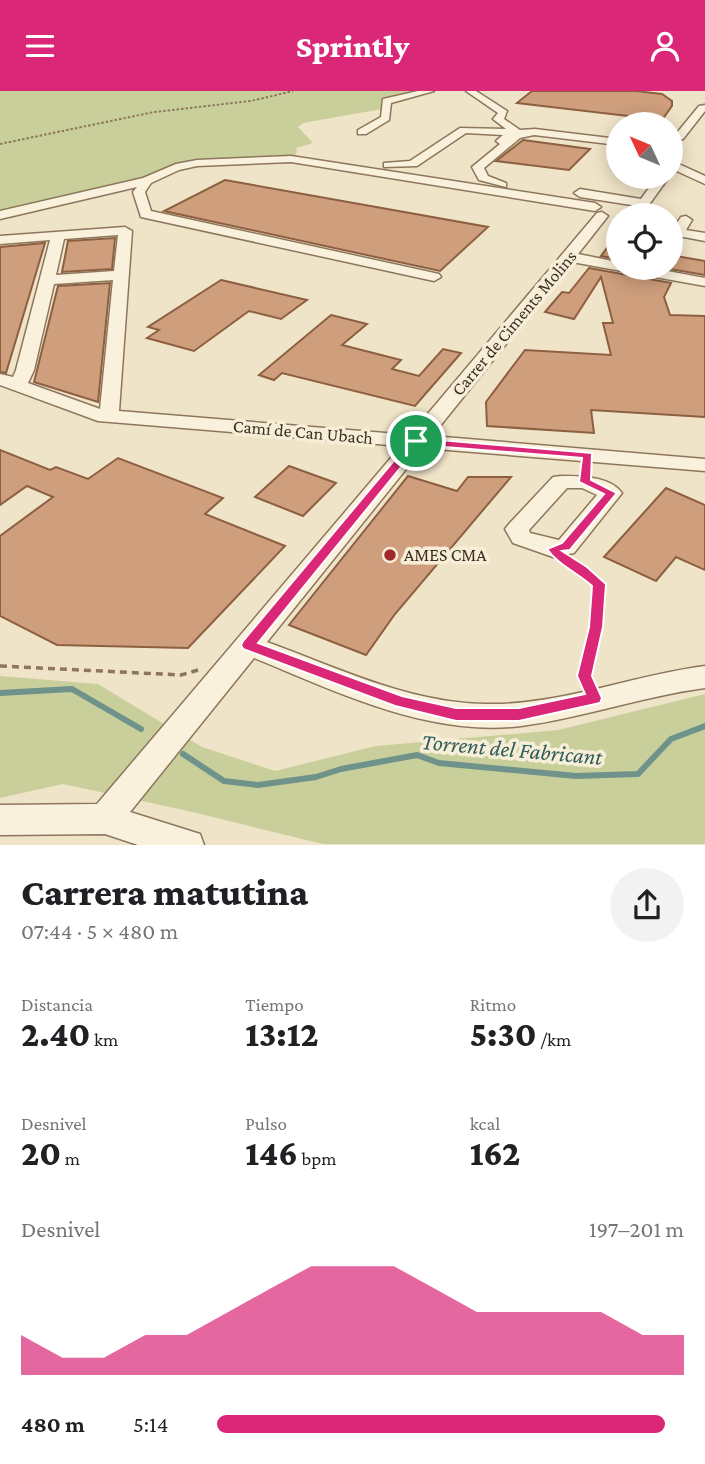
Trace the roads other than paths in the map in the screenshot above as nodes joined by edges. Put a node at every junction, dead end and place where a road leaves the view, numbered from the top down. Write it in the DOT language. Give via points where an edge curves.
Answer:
graph roads {
  1 [pos="430,91"];
  2 [pos="470,91"];
  3 [pos="705,108"];
  4 [pos="513,131"];
  5 [pos="362,132"];
  6 [pos="535,132"];
  7 [pos="683,132"];
  8 [pos="606,141"];
  9 [pos="683,170"];
  10 [pos="374,171"];
  11 [pos="460,174"];
  12 [pos="483,178"];
  13 [pos="147,181"];
  14 [pos="705,181"];
  15 [pos="654,189"];
  16 [pos="606,212"];
  17 [pos="606,212"];
  18 [pos="606,214"];
  19 [pos="0,215"];
  20 [pos="683,222"];
  21 [pos="705,223"];
  22 [pos="683,224"];
  23 [pos="705,230"];
  24 [pos="683,233"];
  25 [pos="58,235"];
  26 [pos="705,237"];
  27 [pos="0,240"];
  28 [pos="569,257"];
  29 [pos="606,264"];
  30 [pos="122,275"];
  31 [pos="434,277"];
  32 [pos="683,278"];
  33 [pos="48,280"];
  34 [pos="705,282"];
  35 [pos="685,293"];
  36 [pos="705,296"];
  37 [pos="0,372"];
  38 [pos="15,378"];
  39 [pos="109,416"];
  40 [pos="416,441"];
  41 [pos="588,455"];
  42 [pos="705,465"];
  43 [pos="585,482"];
  44 [pos="242,653"];
  45 [pos="705,677"];
  46 [pos="105,819"];
  47 [pos="0,820"];
  48 [pos="188,845"];
  1 -- 5 [label="street" via="386,101 386,118"];
  2 -- 4 [label="street" via="504,113 498,119"];
  3 -- 7 [label="street"];
  4 -- 6 [label="street"];
  4 -- 10 [label="street" via="464,130 413,164 379,165"];
  4 -- 11 [label="street"];
  6 -- 8 [label="street"];
  6 -- 12 [label="street" via="517,136 478,167"];
  9 -- 14 [label="street"];
  10 -- 11 [label="street"];
  10 -- 13 [label="street" via="291,159 176,167"];
  11 -- 12 [label="street"];
  11 -- 16 [label="street" via="471,186 500,202 576,215"];
  12 -- 15 [label="street" via="644,203"];
  12 -- 17 [label="street"];
  13 -- 19 [label="street"];
  13 -- 31 [label="street" via="139,192 145,214"];
  18 -- 28 [label="street, Carrer de Ciments Molins"];
  20 -- 21 [label="street"];
  22 -- 23 [label="street"];
  24 -- 26 [label="street"];
  25 -- 27 [label="street"];
  25 -- 30 [label="street" via="125,231"];
  25 -- 33 [label="street"];
  28 -- 29 [label="street"];
  28 -- 40 [label="street, Carrer de Ciments Molins"];
  30 -- 33 [label="street"];
  30 -- 39 [label="street"];
  32 -- 34 [label="street"];
  33 -- 38 [label="street"];
  35 -- 36 [label="street"];
  37 -- 38 [label="street"];
  38 -- 39 [label="street, Camí de Can Ubach"];
  39 -- 40 [label="street, Camí de Can Ubach"];
  40 -- 41 [label="street, Camí de Can Ubach"];
  40 -- 44 [label="street, Carrer de Ciments Molins"];
  41 -- 42 [label="street, Camí de Can Ubach"];
  41 -- 43 [label="street"];
  43 -- 43 [label="street" via="561,482 517,529 521,538 553,549 566,547 611,493"];
  44 -- 45 [label="street" via="456,715 519,715"];
  44 -- 46 [label="street, Carrer de Ciments Molins"];
  46 -- 47 [label="street"];
  46 -- 48 [label="street"];
}
